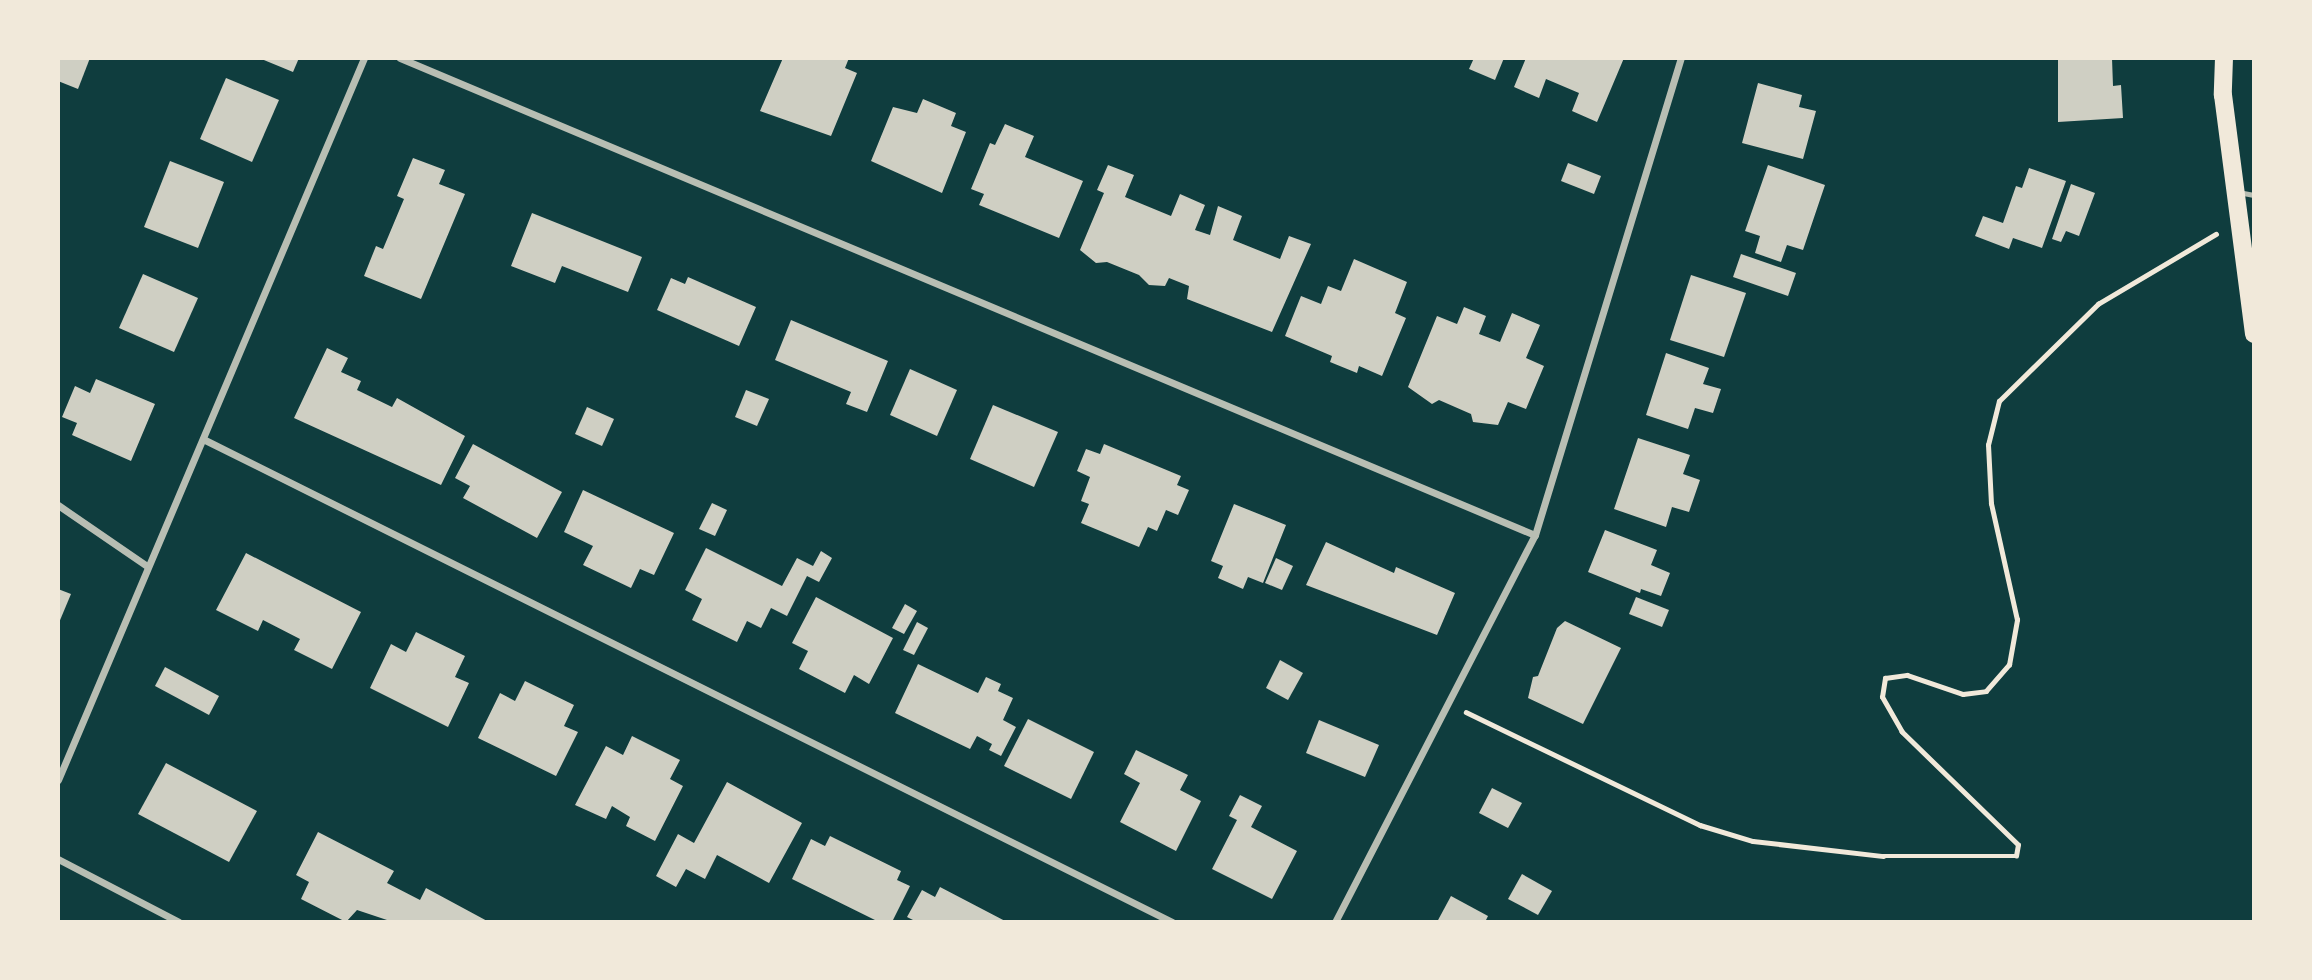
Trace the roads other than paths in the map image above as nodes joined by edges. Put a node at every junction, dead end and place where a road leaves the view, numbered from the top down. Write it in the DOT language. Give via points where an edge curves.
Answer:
graph roads {
  1 [pos="364,58"];
  2 [pos="400,58"];
  3 [pos="1681,58"];
  4 [pos="2224,58"];
  5 [pos="2235,191"];
  6 [pos="2254,195"];
  7 [pos="2254,334"];
  8 [pos="203,439"];
  9 [pos="58,505"];
  10 [pos="1535,536"];
  11 [pos="147,566"];
  12 [pos="58,780"];
  13 [pos="58,859"];
  14 [pos="179,922"];
  15 [pos="1172,922"];
  16 [pos="1335,922"];
  1 -- 8 [label="street"];
  2 -- 10 [label="street"];
  3 -- 10 [label="street"];
  4 -- 5 [label="main road"];
  5 -- 6 [label="lane"];
  5 -- 7 [label="main road"];
  8 -- 11 [label="street"];
  8 -- 15 [label="street"];
  9 -- 11 [label="street"];
  10 -- 16 [label="street"];
  11 -- 12 [label="street"];
  13 -- 14 [label="street"];
}
